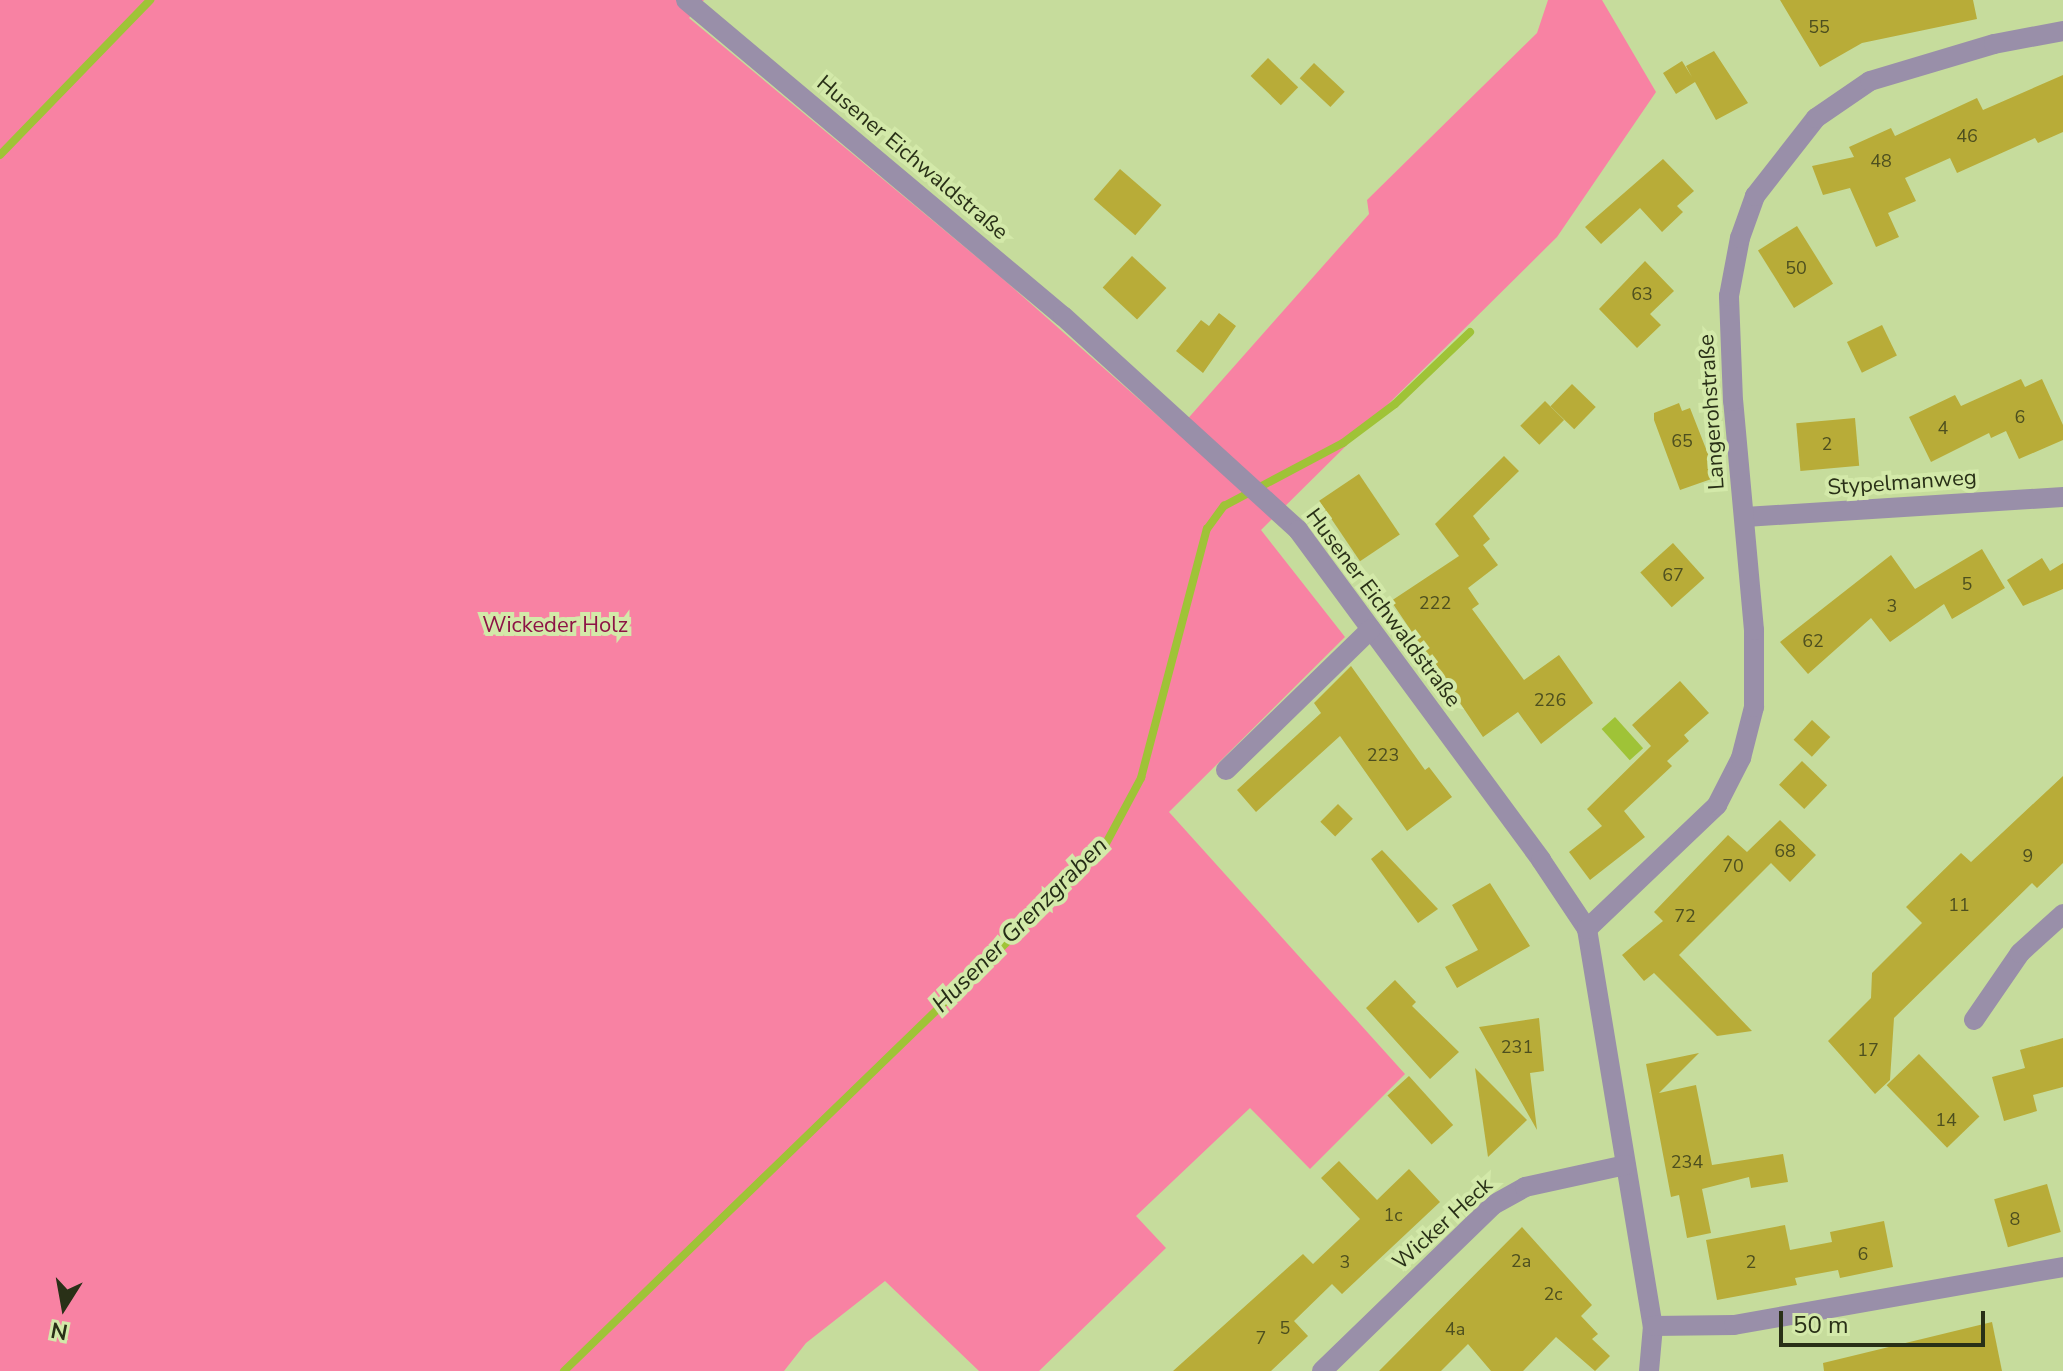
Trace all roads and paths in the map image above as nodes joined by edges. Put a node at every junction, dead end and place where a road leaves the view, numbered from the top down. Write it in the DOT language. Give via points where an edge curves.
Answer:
graph roads {
  1 [pos="686,0"];
  2 [pos="2063,31"];
  3 [pos="2063,497"];
  4 [pos="1745,517"];
  5 [pos="1371,629"];
  6 [pos="1226,770"];
  7 [pos="2063,914"];
  8 [pos="1587,929"];
  9 [pos="1974,1020"];
  10 [pos="1626,1165"];
  11 [pos="2063,1267"];
  12 [pos="1653,1326"];
  13 [pos="1322,1371"];
  14 [pos="1649,1371"];
  1 -- 5 [label="street, Husener Eichwaldstraße" via="1063,316 1239,474 1298,530"];
  2 -- 4 [label="street, Langerohstraße" via="1994,44 1870,81 1816,118 1755,196 1729,296"];
  3 -- 4 [label="street, Stypelmanweg"];
  4 -- 8 [label="street, Langerohstraße" via="1754,707 1741,758 1717,805"];
  5 -- 6 [label="street"];
  5 -- 8 [label="street, Husener Eichwaldstraße"];
  7 -- 9 [label="street" via="2020,953"];
  8 -- 10 [label="street, Husener Eichwaldstraße"];
  10 -- 12 [label="street, Husener Eichwaldstraße"];
  10 -- 13 [label="street, Wicker Heck" via="1525,1187 1493,1205"];
  11 -- 12 [label="street" via="1734,1325"];
  12 -- 14 [label="street, Husener Eichwaldstraße"];
}
